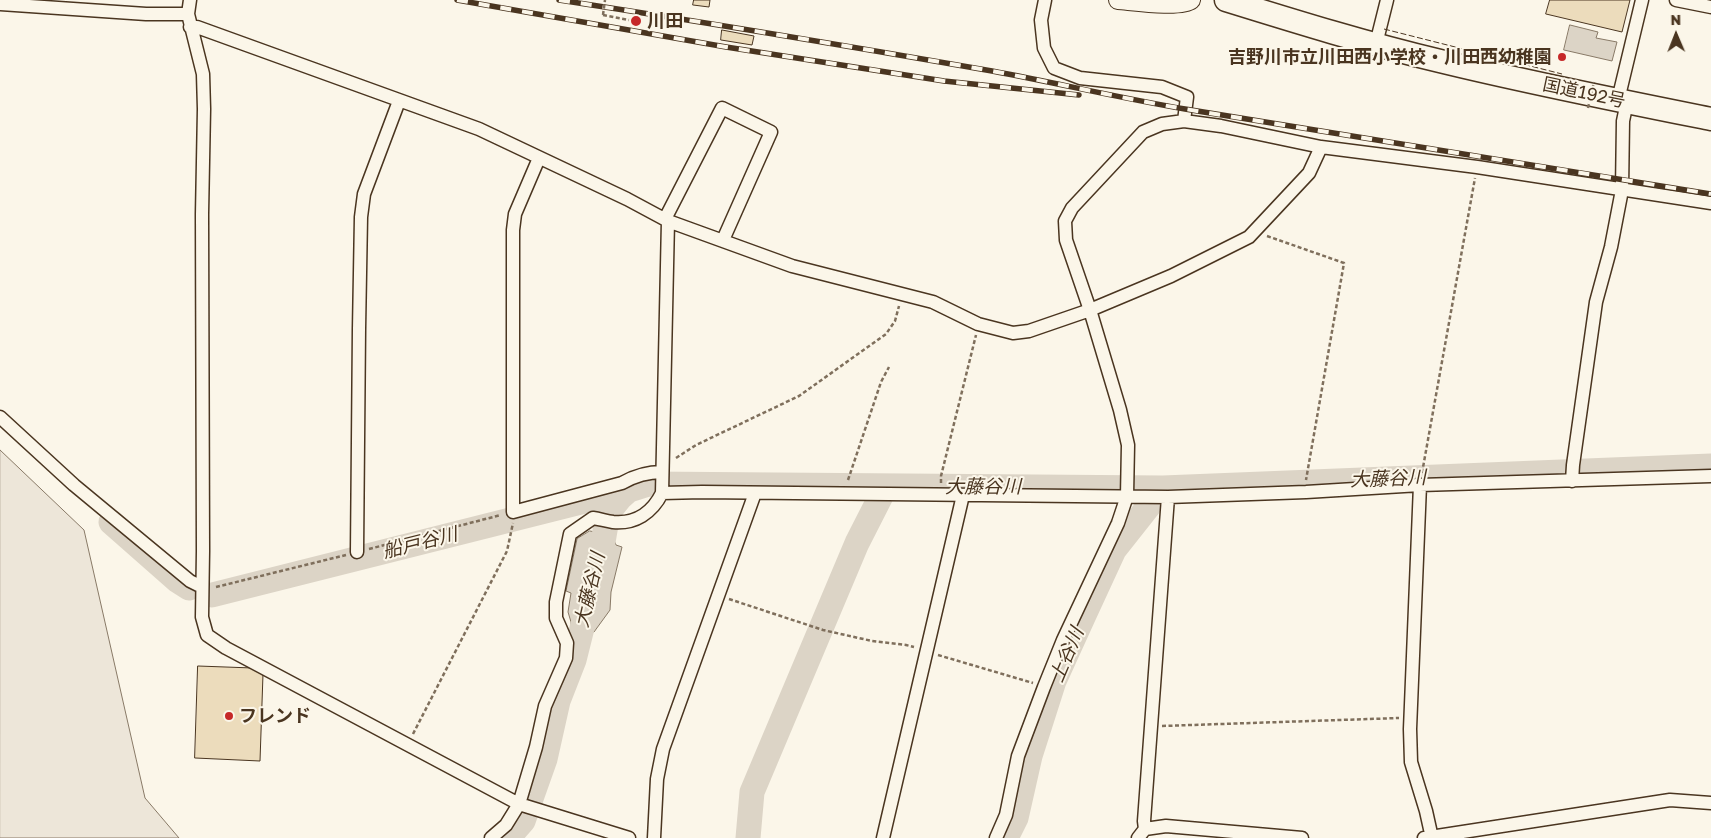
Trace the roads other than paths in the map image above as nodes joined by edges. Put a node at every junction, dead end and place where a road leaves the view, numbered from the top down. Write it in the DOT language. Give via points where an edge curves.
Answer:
graph roads {
  1 [pos="190,0"];
  2 [pos="1045,0"];
  3 [pos="1118,0"];
  4 [pos="1191,0"];
  5 [pos="1226,0"];
  6 [pos="1387,0"];
  7 [pos="1642,0"];
  8 [pos="1676,0"];
  9 [pos="0,4"];
  10 [pos="1711,7"];
  11 [pos="189,21"];
  12 [pos="1376,44"];
  13 [pos="399,101"];
  14 [pos="1622,101"];
  15 [pos="1711,118"];
  16 [pos="1184,121"];
  17 [pos="1321,147"];
  18 [pos="539,158"];
  19 [pos="1622,190"];
  20 [pos="1711,203"];
  21 [pos="667,220"];
  22 [pos="723,240"];
  23 [pos="1090,310"];
  24 [pos="0,416"];
  25 [pos="1572,474"];
  26 [pos="1711,476"];
  27 [pos="1421,480"];
  28 [pos="662,483"];
  29 [pos="1127,490"];
  30 [pos="756,493"];
  31 [pos="963,495"];
  32 [pos="1159,497"];
  33 [pos="358,552"];
  34 [pos="202,587"];
  35 [pos="1711,803"];
  36 [pos="526,807"];
  37 [pos="1141,834"];
  38 [pos="490,838"];
  39 [pos="629,838"];
  40 [pos="654,838"];
  41 [pos="883,838"];
  42 [pos="996,838"];
  43 [pos="1302,838"];
  44 [pos="1429,838"];
  1 -- 11 [label="street"];
  2 -- 16 [label="street" via="1041,20 1044,48 1054,68 1080,78 1162,87 1187,97"];
  3 -- 4 [label="main road" via="1169,4"];
  5 -- 12 [label="highway, 国道192号"];
  6 -- 12 [label="street"];
  7 -- 14 [label="street"];
  8 -- 10 [label="street"];
  9 -- 11 [label="street" via="146,14"];
  11 -- 13 [label="street"];
  11 -- 34 [label="street" via="203,74 204,109"];
  12 -- 14 [label="highway, 国道192号"];
  13 -- 18 [label="street" via="479,129"];
  13 -- 33 [label="street" via="364,194 361,217"];
  14 -- 15 [label="highway, 国道192号"];
  14 -- 19 [label="street"];
  16 -- 17 [label="street"];
  16 -- 23 [label="street" via="1162,124 1144,132 1072,208 1065,221 1066,240"];
  17 -- 19 [label="street"];
  17 -- 23 [label="street" via="1309,173 1249,237 1171,276"];
  18 -- 21 [label="street"];
  18 -- 28 [label="street" via="515,214 513,230 513,512 622,483 648,472"];
  19 -- 20 [label="street"];
  19 -- 25 [label="street" via="1596,302"];
  21 -- 22 [label="street"];
  21 -- 22 [label="street" via="722,108 771,132"];
  21 -- 28 [label="street"];
  22 -- 23 [label="street" via="792,266 933,302 978,324 1013,333 1029,331"];
  23 -- 29 [label="street" via="1128,445"];
  24 -- 34 [label="street" via="74,485 190,581"];
  25 -- 26 [label="street"];
  25 -- 27 [label="street"];
  27 -- 32 [label="street" via="1306,492"];
  27 -- 44 [label="street" via="1411,762 1426,811"];
  28 -- 30 [label="street"];
  28 -- 36 [label="street" via="656,505 637,519 613,522 593,518 570,534 556,602 556,618 567,643 566,658 545,706"];
  29 -- 31 [label="street"];
  29 -- 32 [label="street"];
  29 -- 42 [label="street" via="1118,523 1063,640 1018,756 1006,815"];
  30 -- 31 [label="street"];
  30 -- 40 [label="street" via="662,749"];
  31 -- 41 [label="street"];
  32 -- 37 [label="street" via="1151,726"];
  34 -- 36 [label="street" via="202,617 207,635 226,648"];
  35 -- 44 [label="street" via="1670,800"];
  36 -- 38 [label="street"];
  36 -- 39 [label="street"];
  37 -- 43 [label="street" via="1155,826 1166,826"];
}
